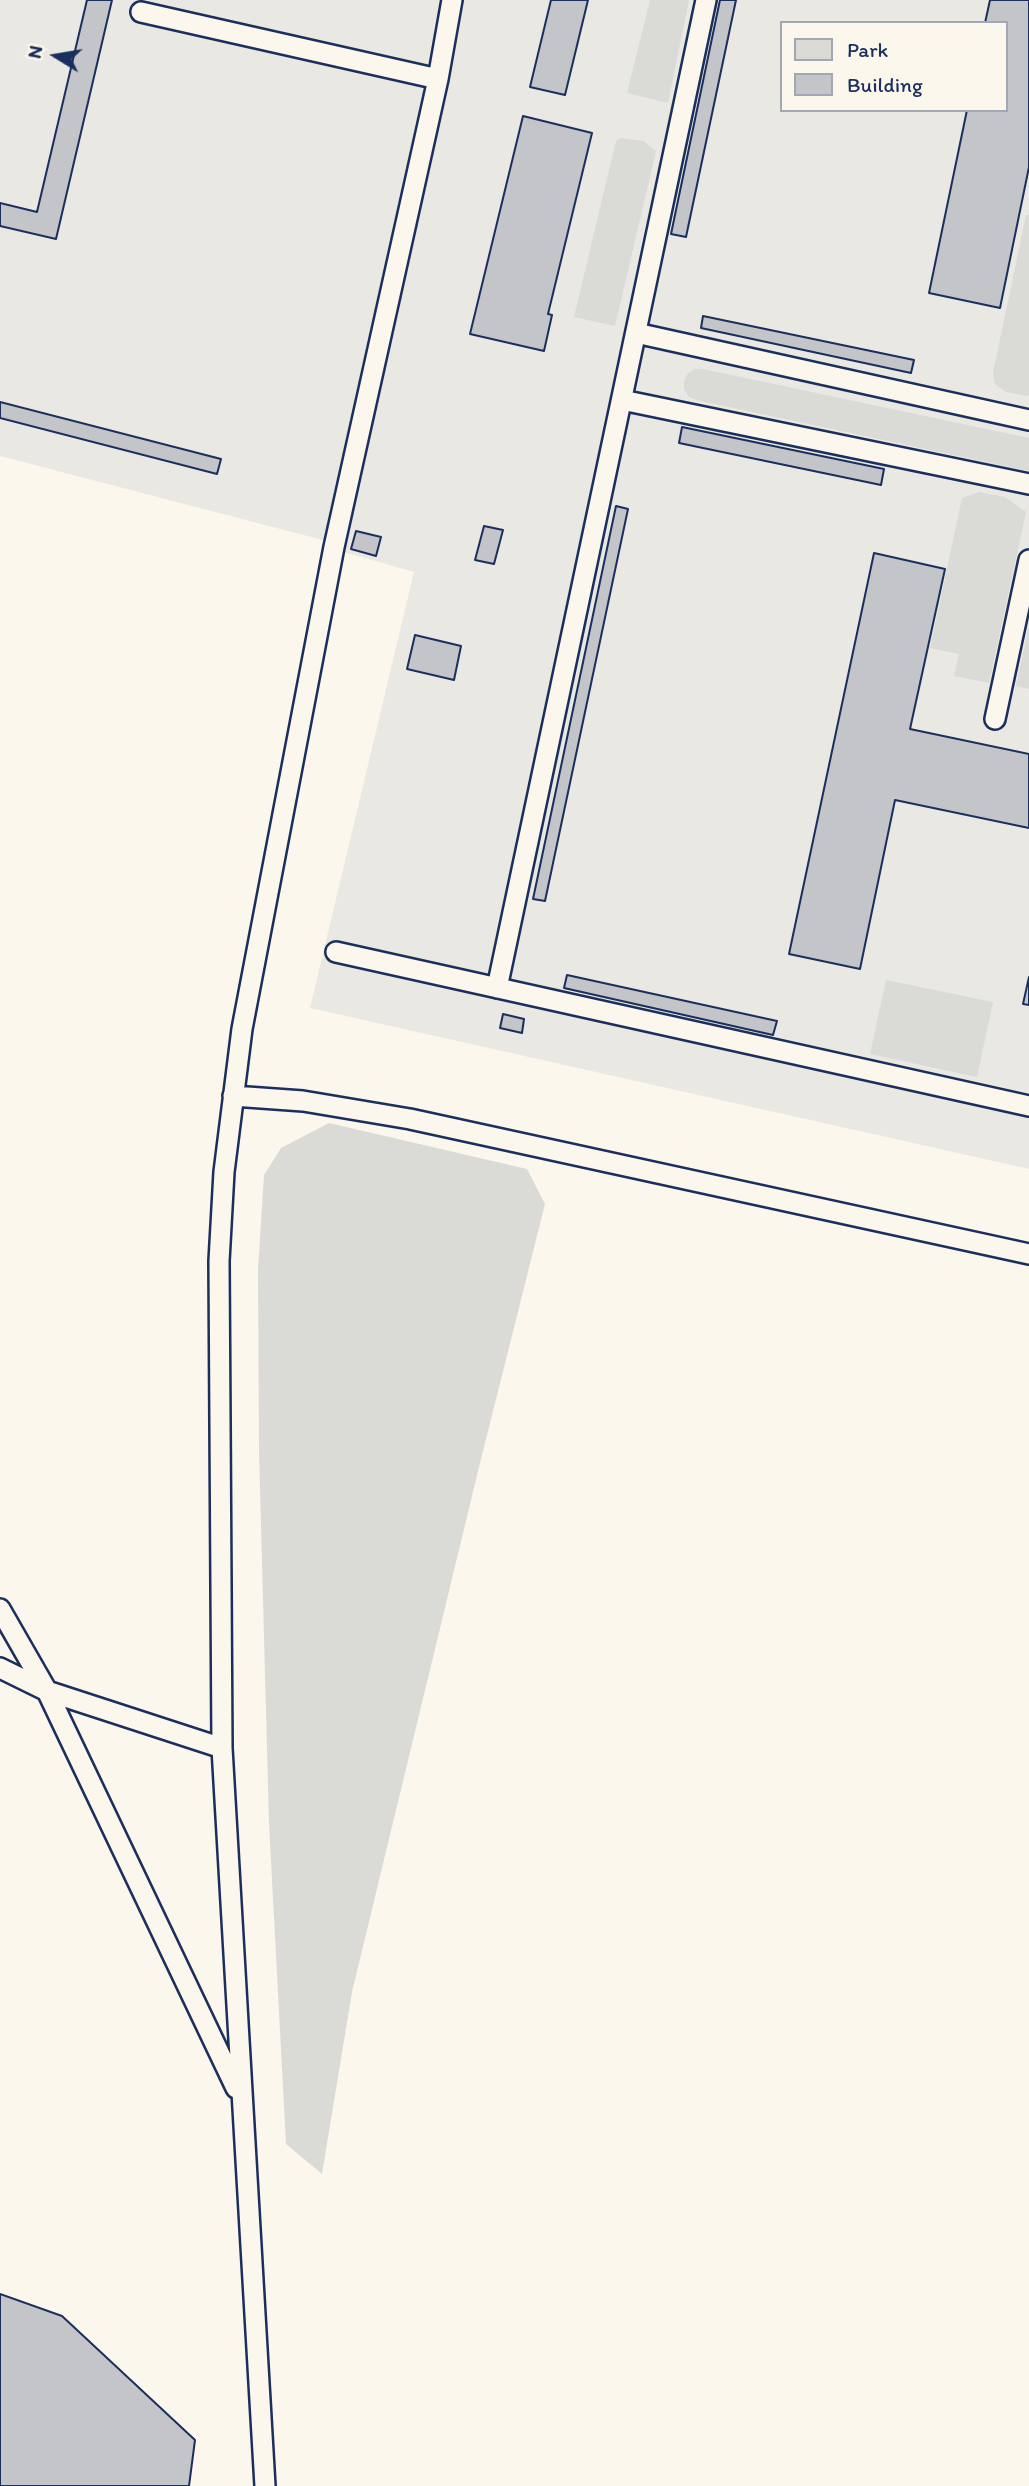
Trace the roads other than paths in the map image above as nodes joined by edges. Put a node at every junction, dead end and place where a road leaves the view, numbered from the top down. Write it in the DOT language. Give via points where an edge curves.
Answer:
graph roads {
  1 [pos="452,0"];
  2 [pos="706,0"];
  3 [pos="141,12"];
  4 [pos="438,79"];
  5 [pos="636,333"];
  6 [pos="622,400"];
  7 [pos="1029,420"];
  8 [pos="1029,484"];
  9 [pos="1029,560"];
  10 [pos="995,719"];
  11 [pos="336,952"];
  12 [pos="497,988"];
  13 [pos="233,1096"];
  14 [pos="1029,1106"];
  15 [pos="1029,1254"];
  16 [pos="0,1609"];
  17 [pos="0,1668"];
  18 [pos="47,1691"];
  19 [pos="222,1748"];
  20 [pos="241,2098"];
  21 [pos="265,2486"];
  1 -- 4 [label="lane"];
  2 -- 5 [label="lane"];
  3 -- 4 [label="lane"];
  4 -- 13 [label="lane" via="334,547"];
  5 -- 6 [label="lane"];
  5 -- 7 [label="lane"];
  6 -- 8 [label="lane"];
  6 -- 12 [label="lane"];
  9 -- 10 [label="lane"];
  11 -- 12 [label="lane"];
  12 -- 14 [label="lane"];
  13 -- 15 [label="lane" via="303,1101 410,1119"];
  13 -- 19 [label="lane" via="219,1261"];
  16 -- 18 [label="lane"];
  17 -- 18 [label="lane"];
  18 -- 19 [label="lane"];
  18 -- 20 [label="lane"];
  19 -- 20 [label="lane"];
  20 -- 21 [label="lane"];
}
